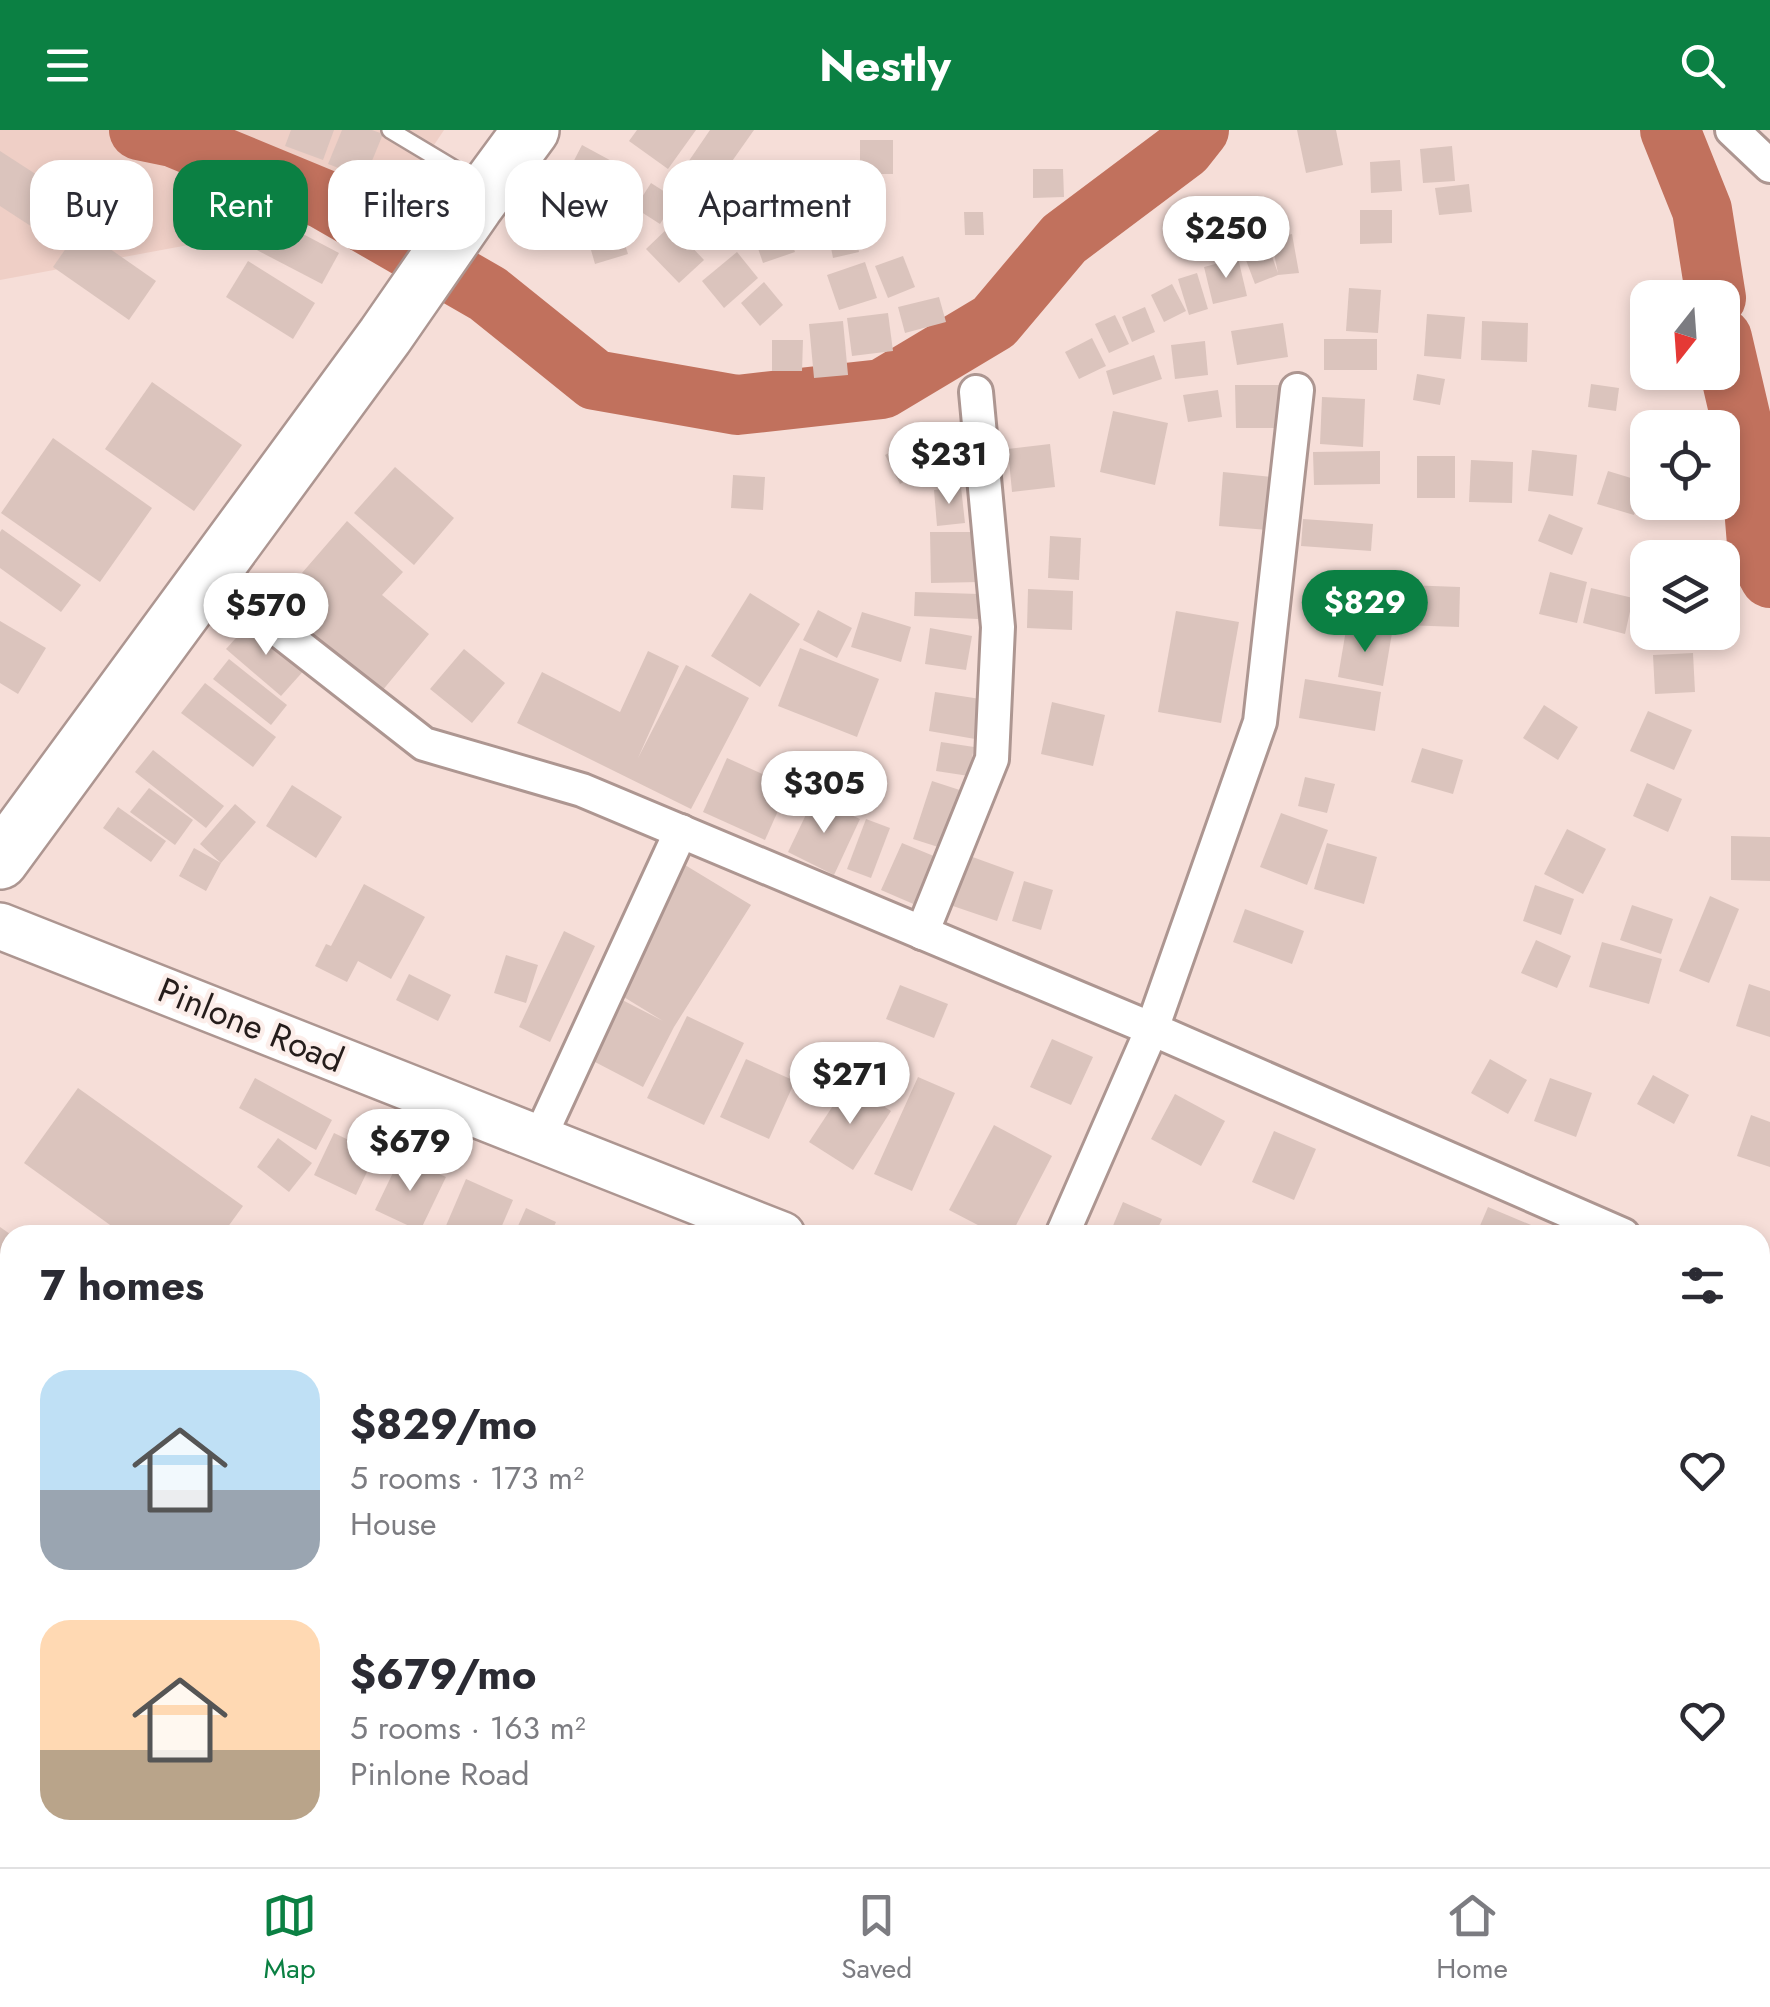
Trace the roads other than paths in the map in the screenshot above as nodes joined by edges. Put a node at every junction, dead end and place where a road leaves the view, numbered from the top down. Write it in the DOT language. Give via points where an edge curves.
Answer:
graph roads {
  1 [pos="390,130"];
  2 [pos="531,130"];
  3 [pos="1732,130"];
  4 [pos="431,160"];
  5 [pos="1770,166"];
  6 [pos="485,192"];
  7 [pos="444,250"];
  8 [pos="1297,390"];
  9 [pos="976,392"];
  10 [pos="208,575"];
  11 [pos="681,831"];
  12 [pos="0,860"];
  13 [pos="0,926"];
  14 [pos="922,932"];
  15 [pos="1152,1029"];
  16 [pos="539,1139"];
  17 [pos="757,1225"];
  18 [pos="1066,1225"];
  19 [pos="1599,1225"];
  1 -- 4 [label="lane"];
  2 -- 6 [label="highway"];
  3 -- 5 [label="street"];
  7 -- 10 [label="highway"];
  8 -- 15 [label="street" via="1260,722"];
  9 -- 14 [label="street" via="998,626 992,759"];
  10 -- 11 [label="street" via="424,744 582,790"];
  10 -- 12 [label="highway"];
  11 -- 14 [label="street"];
  11 -- 16 [label="street"];
  13 -- 16 [label="street, Pinlone Road"];
  14 -- 15 [label="street"];
  15 -- 18 [label="street"];
  15 -- 19 [label="street"];
  16 -- 17 [label="street, Pinlone Road"];
}
